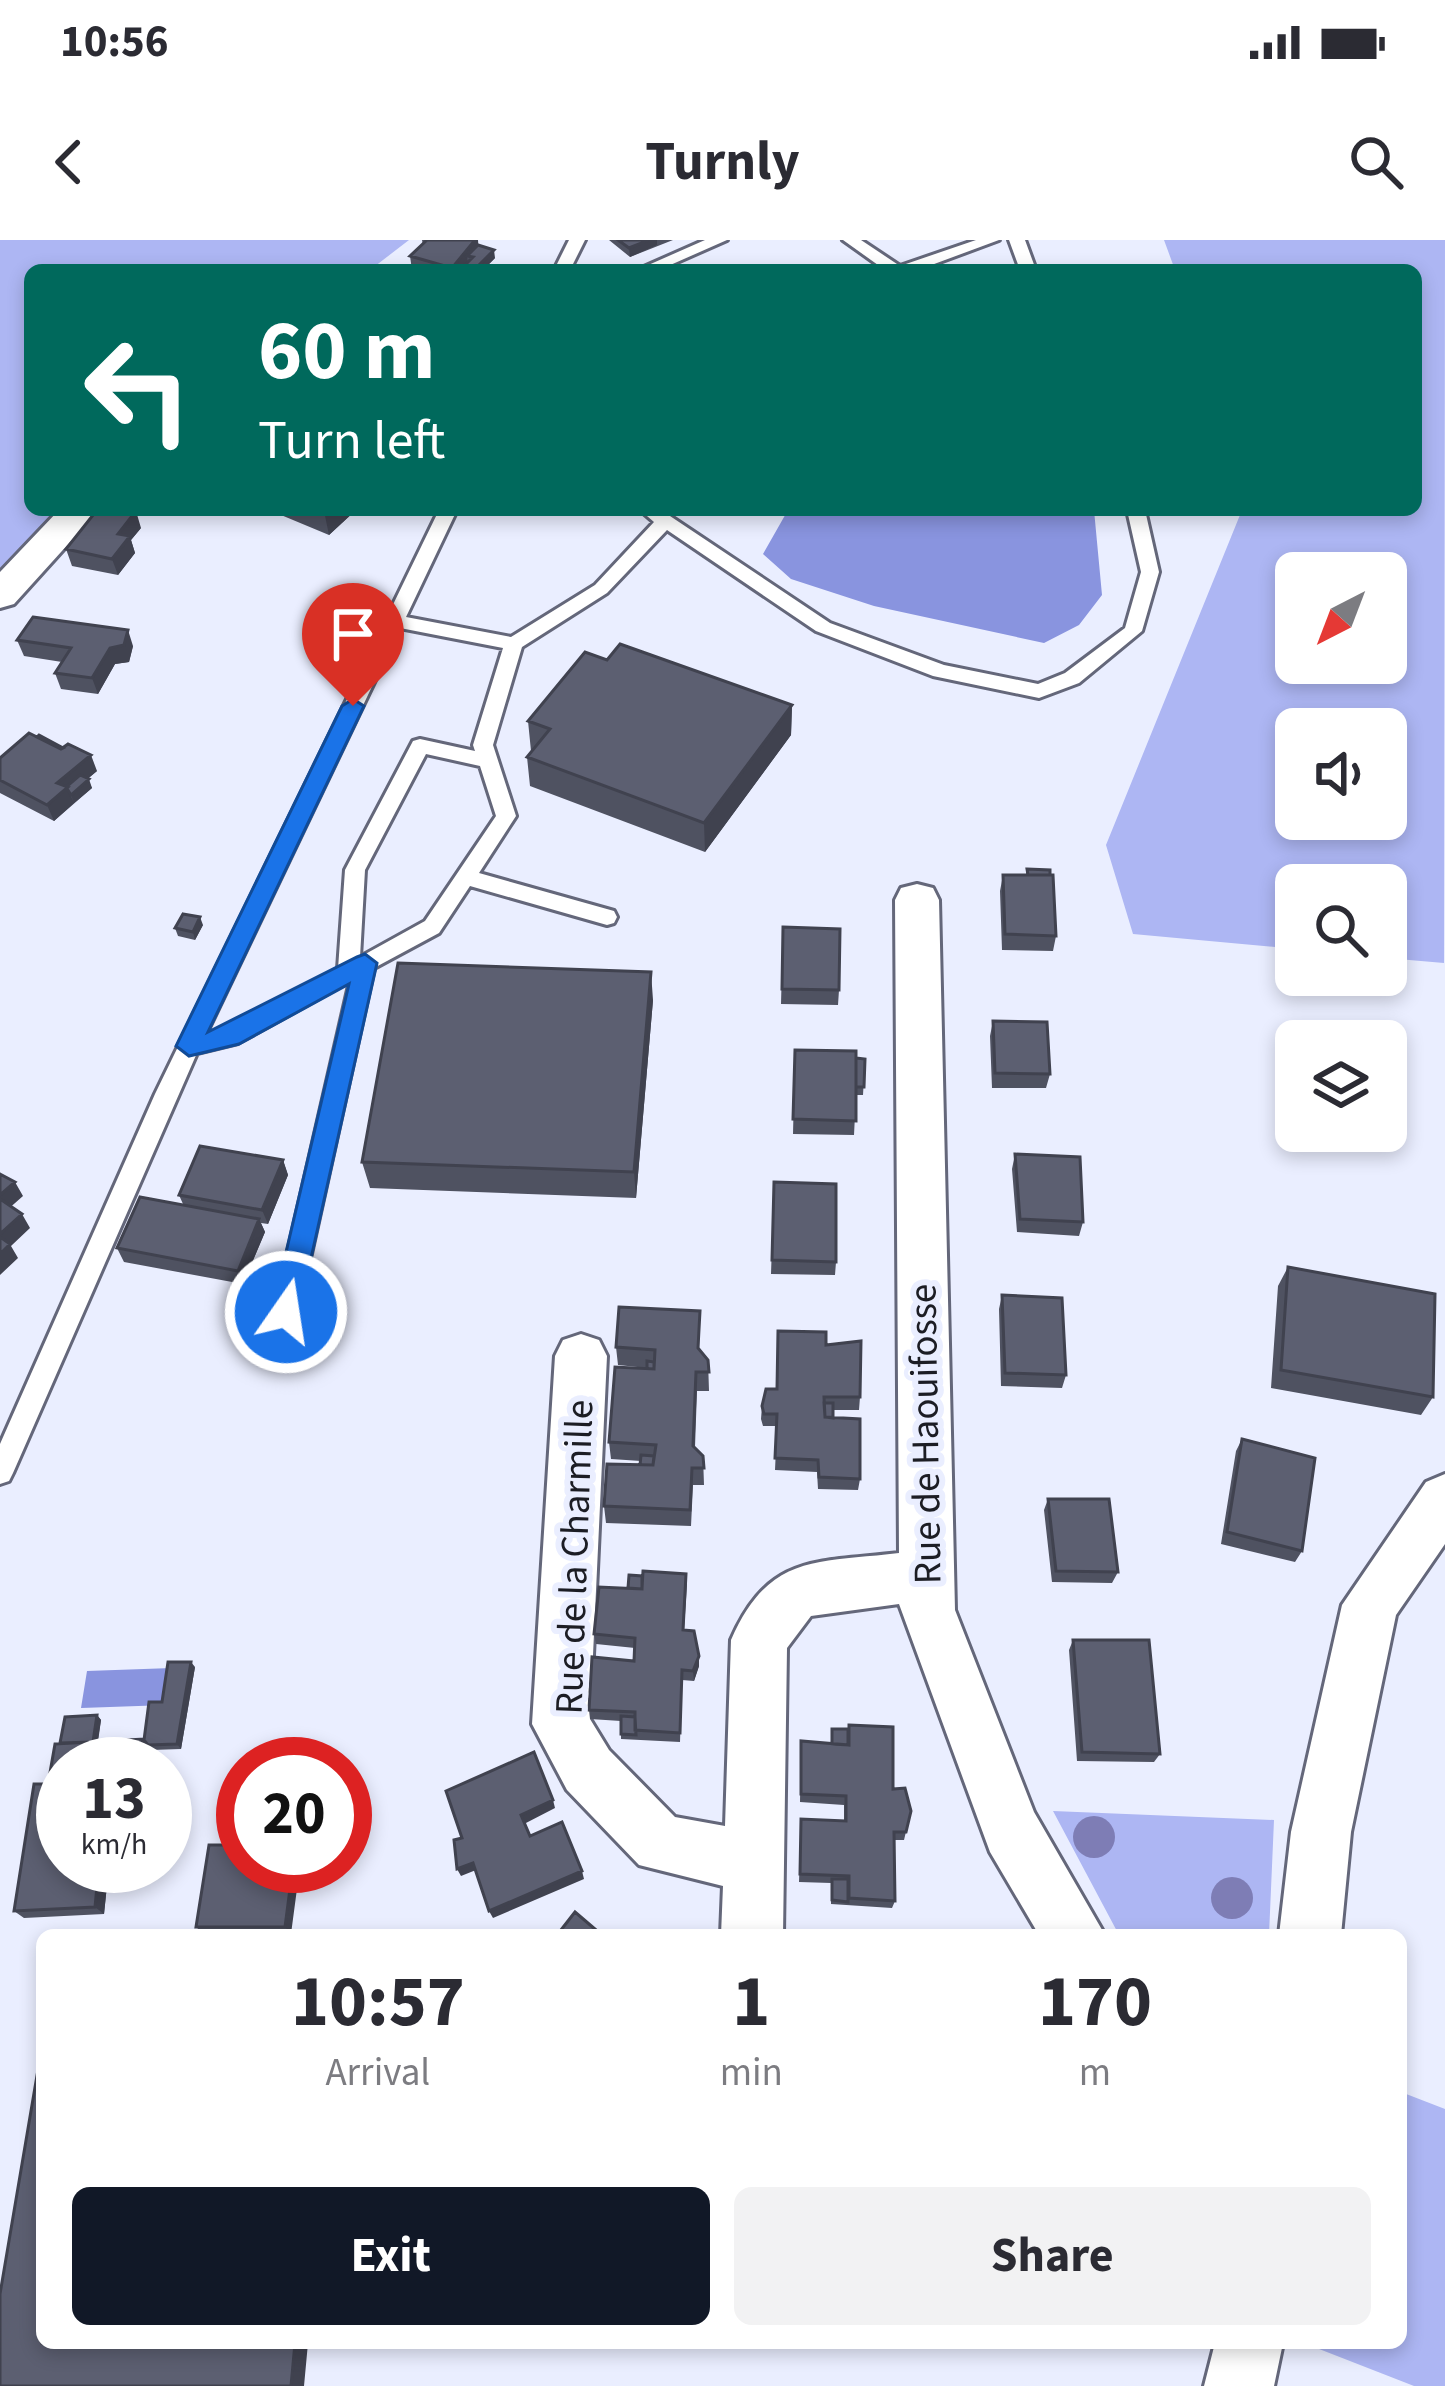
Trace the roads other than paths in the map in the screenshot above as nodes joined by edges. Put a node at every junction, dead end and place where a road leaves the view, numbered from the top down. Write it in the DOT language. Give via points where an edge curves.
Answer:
graph roads {
  1 [pos="719,240"];
  2 [pos="851,240"];
  3 [pos="991,240"];
  4 [pos="660,264"];
  5 [pos="889,264"];
  6 [pos="917,264"];
  7 [pos="74,516"];
  8 [pos="445,516"];
  9 [pos="656,516"];
  10 [pos="1137,516"];
  11 [pos="0,595"];
  12 [pos="394,621"];
  13 [pos="514,644"];
  14 [pos="488,761"];
  15 [pos="465,877"];
  16 [pos="916,900"];
  17 [pos="607,917"];
  18 [pos="357,968"];
  19 [pos="189,1046"];
  20 [pos="286,1312"];
  21 [pos="581,1356"];
  22 [pos="0,1472"];
  23 [pos="1445,1499"];
  24 [pos="926,1576"];
  25 [pos="753,1862"];
  26 [pos="752,1929"];
  27 [pos="1070,1929"];
  28 [pos="1311,1929"];
  29 [pos="1248,2349"];
  30 [pos="1239,2386"];
  1 -- 4 [label="lane"];
  2 -- 5 [label="lane"];
  3 -- 6 [label="lane"];
  7 -- 11 [label="street"];
  8 -- 12 [label="lane"];
  9 -- 10 [label="lane" via="823,627 940,671 1039,691 1072,678 1133,631 1150,572"];
  9 -- 13 [label="lane" via="601,589"];
  12 -- 13 [label="lane"];
  12 -- 19 [label="lane"];
  13 -- 14 [label="lane" via="483,745"];
  14 -- 15 [label="lane" via="506,816"];
  14 -- 18 [label="lane" via="420,746 355,870"];
  15 -- 17 [label="lane"];
  15 -- 18 [label="lane" via="432,927"];
  16 -- 24 [label="street, Rue de Haouifosse"];
  18 -- 19 [label="lane" via="230,1037"];
  18 -- 20 [label="lane"];
  19 -- 22 [label="lane"];
  21 -- 25 [label="street, Rue de la Charmille" via="561,1724 588,1770 660,1844"];
  23 -- 28 [label="street" via="1370,1605 1322,1832"];
  24 -- 25 [label="street" via="796,1592 759,1640"];
  24 -- 27 [label="street, Rue de Haouifosse" via="927,1610 1011,1831"];
  25 -- 26 [label="street"];
  29 -- 30 [label="street"];
}
